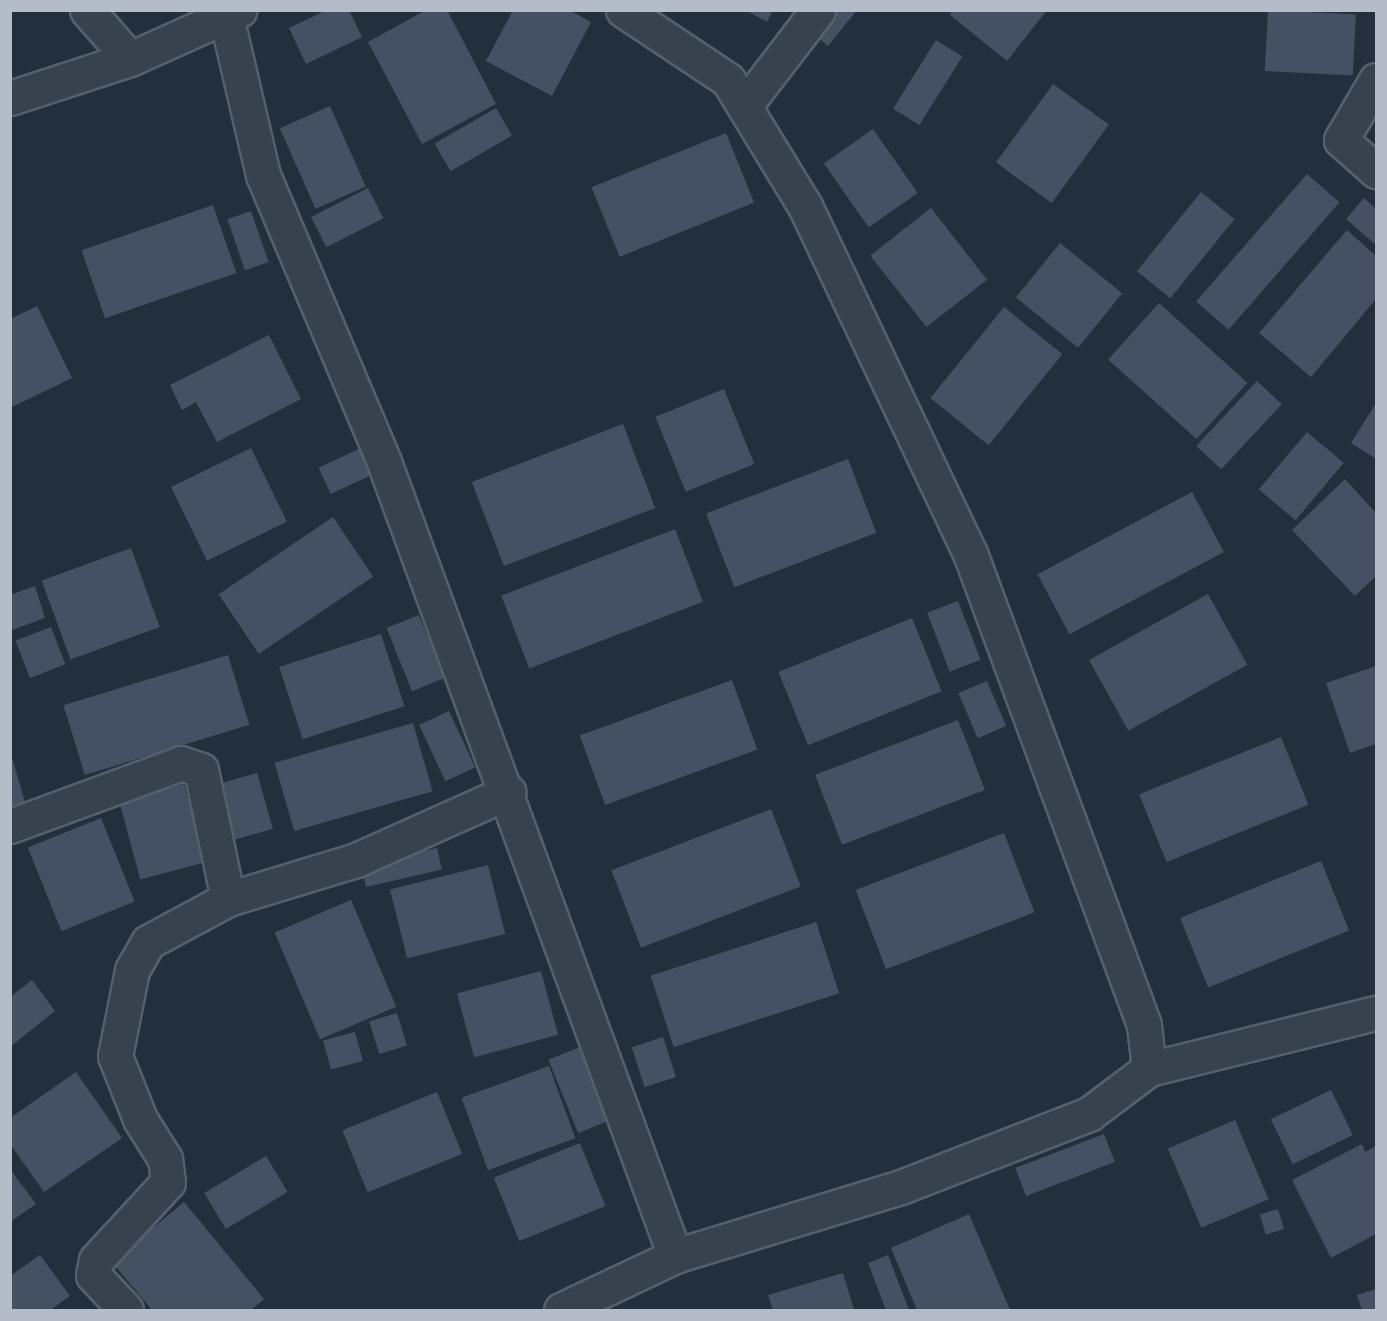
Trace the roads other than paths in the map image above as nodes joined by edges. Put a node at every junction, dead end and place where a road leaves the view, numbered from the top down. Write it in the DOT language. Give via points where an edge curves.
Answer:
graph roads {
  1 [pos="87,10"];
  2 [pos="623,10"];
  3 [pos="818,10"];
  4 [pos="232,13"];
  5 [pos="130,59"];
  6 [pos="1377,80"];
  7 [pos="10,98"];
  8 [pos="746,104"];
  9 [pos="1377,171"];
  10 [pos="508,792"];
  11 [pos="10,826"];
  12 [pos="228,899"];
  13 [pos="1377,1013"];
  14 [pos="1149,1069"];
  15 [pos="675,1256"];
  16 [pos="126,1311"];
  17 [pos="561,1311"];
  1 -- 5 [label="street"];
  2 -- 8 [label="street" via="728,80"];
  3 -- 8 [label="street"];
  4 -- 5 [label="street"];
  4 -- 10 [label="street" via="263,175 384,462"];
  5 -- 7 [label="street"];
  6 -- 9 [label="street" via="1341,140"];
  8 -- 14 [label="street" via="805,206 970,553 1144,1025"];
  10 -- 12 [label="street" via="356,860"];
  10 -- 15 [label="street"];
  11 -- 12 [label="street" via="181,763 201,770"];
  12 -- 16 [label="street" via="148,942 132,970 116,1056 140,1119 165,1159 168,1182 96,1260 93,1275"];
  13 -- 14 [label="street"];
  14 -- 15 [label="street" via="1089,1114 901,1187"];
  15 -- 17 [label="street"];
}
